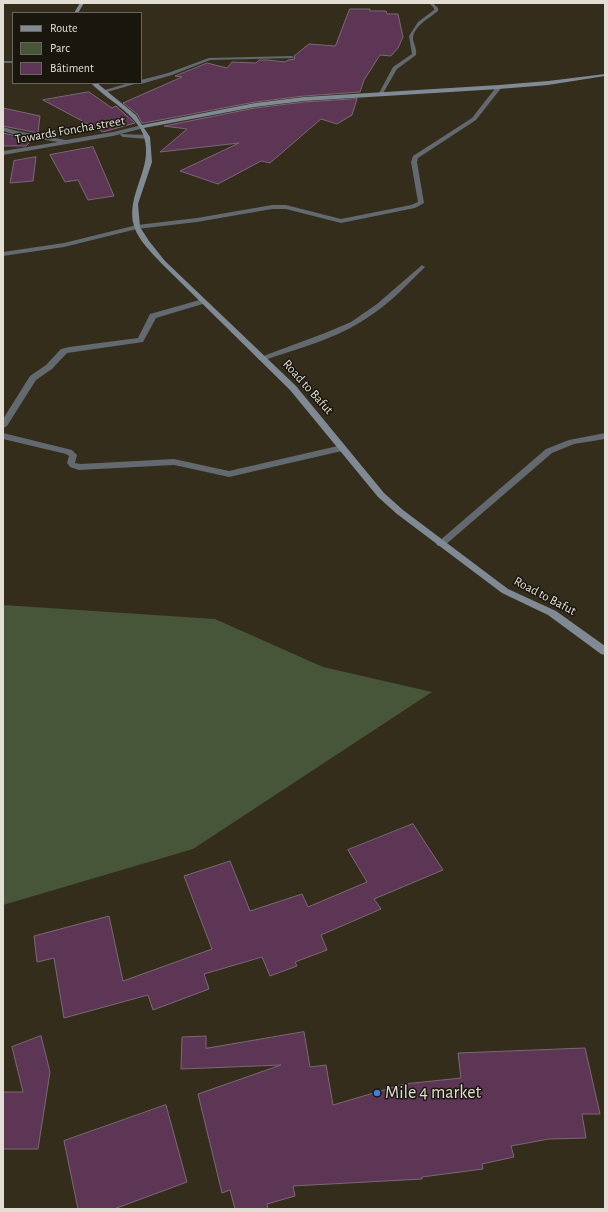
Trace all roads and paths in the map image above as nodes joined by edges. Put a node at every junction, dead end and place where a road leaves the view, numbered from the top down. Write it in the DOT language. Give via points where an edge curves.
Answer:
graph roads {
  1 [pos="82,3"];
  2 [pos="431,3"];
  3 [pos="77,12"];
  4 [pos="292,57"];
  5 [pos="605,74"];
  6 [pos="142,82"];
  7 [pos="95,84"];
  8 [pos="131,84"];
  9 [pos="499,87"];
  10 [pos="104,91"];
  11 [pos="380,94"];
  12 [pos="142,127"];
  13 [pos="3,129"];
  14 [pos="113,134"];
  15 [pos="147,137"];
  16 [pos="69,142"];
  17 [pos="3,153"];
  18 [pos="137,227"];
  19 [pos="3,254"];
  20 [pos="422,267"];
  21 [pos="204,301"];
  22 [pos="262,358"];
  23 [pos="4,422"];
  24 [pos="3,436"];
  25 [pos="605,436"];
  26 [pos="342,448"];
  27 [pos="441,544"];
  28 [pos="605,651"];
  1 -- 3 [label="street"];
  2 -- 11 [label="street" via="436,11 423,19 412,36 411,41 416,50 414,55 395,68"];
  4 -- 6 [label="street" via="209,59"];
  5 -- 9 [label="street"];
  7 -- 10 [label="street, Road to Bafut"];
  8 -- 10 [label="street"];
  9 -- 11 [label="street"];
  9 -- 18 [label="street" via="474,119 415,157 421,203 413,207 341,221 280,206"];
  10 -- 12 [label="street, Road to Bafut" via="134,116"];
  11 -- 12 [label="street" via="278,102"];
  12 -- 14 [label="street, Towards Foncha street"];
  12 -- 15 [label="street, Road to Bafut"];
  13 -- 16 [label="street"];
  14 -- 15 [label="street"];
  14 -- 16 [label="street, Towards Foncha street"];
  15 -- 18 [label="street, Road to Bafut" via="149,162 135,204"];
  16 -- 17 [label="street, Towards Foncha street"];
  18 -- 19 [label="street" via="64,245"];
  18 -- 21 [label="street, Road to Bafut" via="163,262"];
  20 -- 22 [label="street" via="364,317 343,328"];
  21 -- 22 [label="street, Road to Bafut"];
  21 -- 23 [label="street" via="153,316 140,340 64,351 49,367 33,378"];
  22 -- 26 [label="street, Road to Bafut" via="293,388"];
  24 -- 26 [label="street" via="70,452 73,455 73,466 174,462 229,474"];
  25 -- 27 [label="street" via="572,442 549,451"];
  26 -- 27 [label="street, Road to Bafut" via="381,495"];
  27 -- 28 [label="street, Road to Bafut" via="505,591 552,612"];
}
